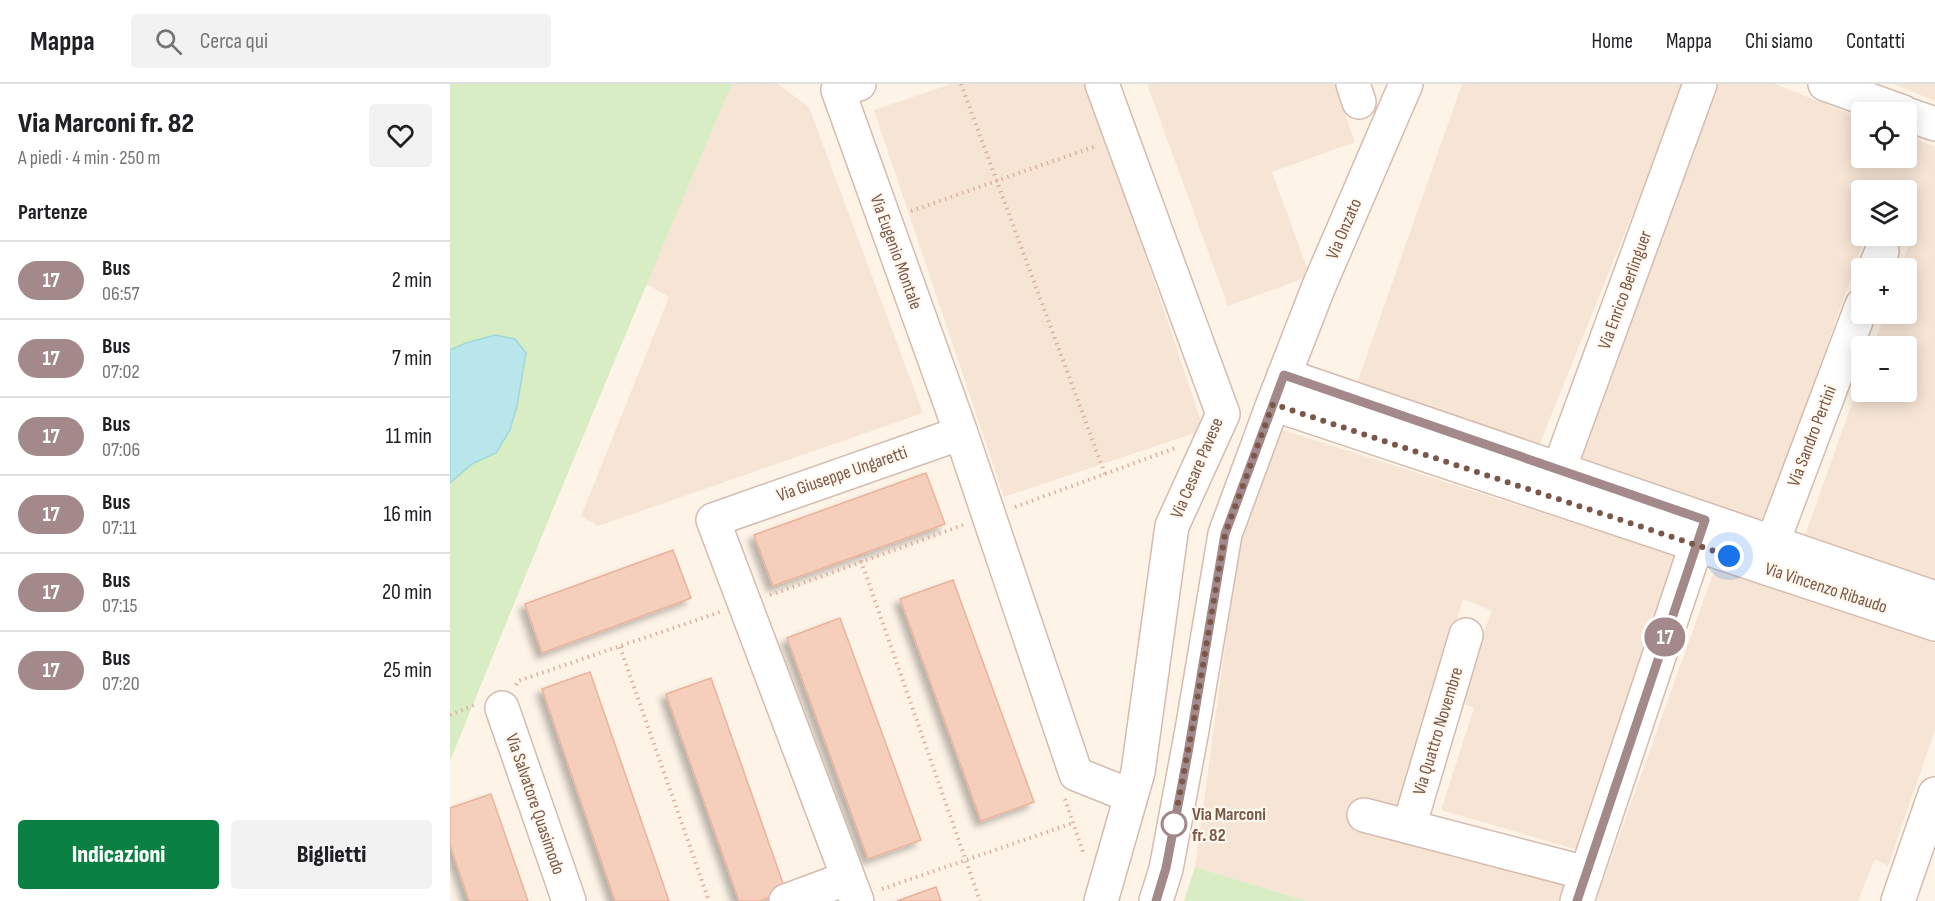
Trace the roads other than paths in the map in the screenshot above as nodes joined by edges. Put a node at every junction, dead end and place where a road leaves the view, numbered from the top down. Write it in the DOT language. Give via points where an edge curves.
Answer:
graph roads {
  1 [pos="1102,84"];
  2 [pos="1406,84"];
  3 [pos="1700,84"];
  4 [pos="1824,84"];
  5 [pos="840,86"];
  6 [pos="1874,102"];
  7 [pos="1917,117"];
  8 [pos="1935,124"];
  9 [pos="1855,324"];
  10 [pos="1279,390"];
  11 [pos="961,433"];
  12 [pos="1554,483"];
  13 [pos="1185,495"];
  14 [pos="1234,508"];
  15 [pos="1701,532"];
  16 [pos="1768,555"];
  17 [pos="1935,598"];
  18 [pos="1935,624"];
  19 [pos="1466,635"];
  20 [pos="502,708"];
  21 [pos="1935,794"];
  22 [pos="1131,796"];
  23 [pos="1364,815"];
  24 [pos="1409,827"];
  25 [pos="1581,887"];
  26 [pos="853,892"];
  27 [pos="569,901"];
  28 [pos="786,901"];
  29 [pos="1101,901"];
  30 [pos="1156,901"];
  31 [pos="1898,901"];
  1 -- 13 [label="street, Via Cesare Pavese" via="1223,414"];
  2 -- 10 [label="street, Via Onzato"];
  3 -- 12 [label="street, Via Enrico Berlinguer"];
  4 -- 6 [label="street"];
  5 -- 11 [label="street, Via Eugenio Montale"];
  7 -- 8 [label="street"];
  9 -- 16 [label="street, Via Sandro Pertini"];
  10 -- 12 [label="street, Via Vincenzo Ribaudo"];
  10 -- 14 [label="street, Via Onzato"];
  11 -- 22 [label="street" via="1076,774"];
  11 -- 26 [label="street, Via Giuseppe Ungaretti" via="713,520"];
  12 -- 15 [label="street, Via Vincenzo Ribaudo"];
  13 -- 14 [label="street"];
  13 -- 22 [label="street, Via Cesare Pavese" via="1172,526 1138,772"];
  14 -- 30 [label="street, Via Onzato" via="1225,534 1188,753"];
  15 -- 16 [label="street, Via Vincenzo Ribaudo"];
  15 -- 25 [label="street"];
  16 -- 17 [label="street, Via Vincenzo Ribaudo"];
  16 -- 18 [label="street, Via Vincenzo Ribaudo"];
  19 -- 24 [label="street, Via Quattro Novembre"];
  20 -- 27 [label="street, Via Salvatore Quasimodo"];
  21 -- 31 [label="street"];
  22 -- 29 [label="street, Via Cesare Pavese"];
  23 -- 24 [label="street"];
  24 -- 25 [label="street"];
  26 -- 28 [label="street"];
}
